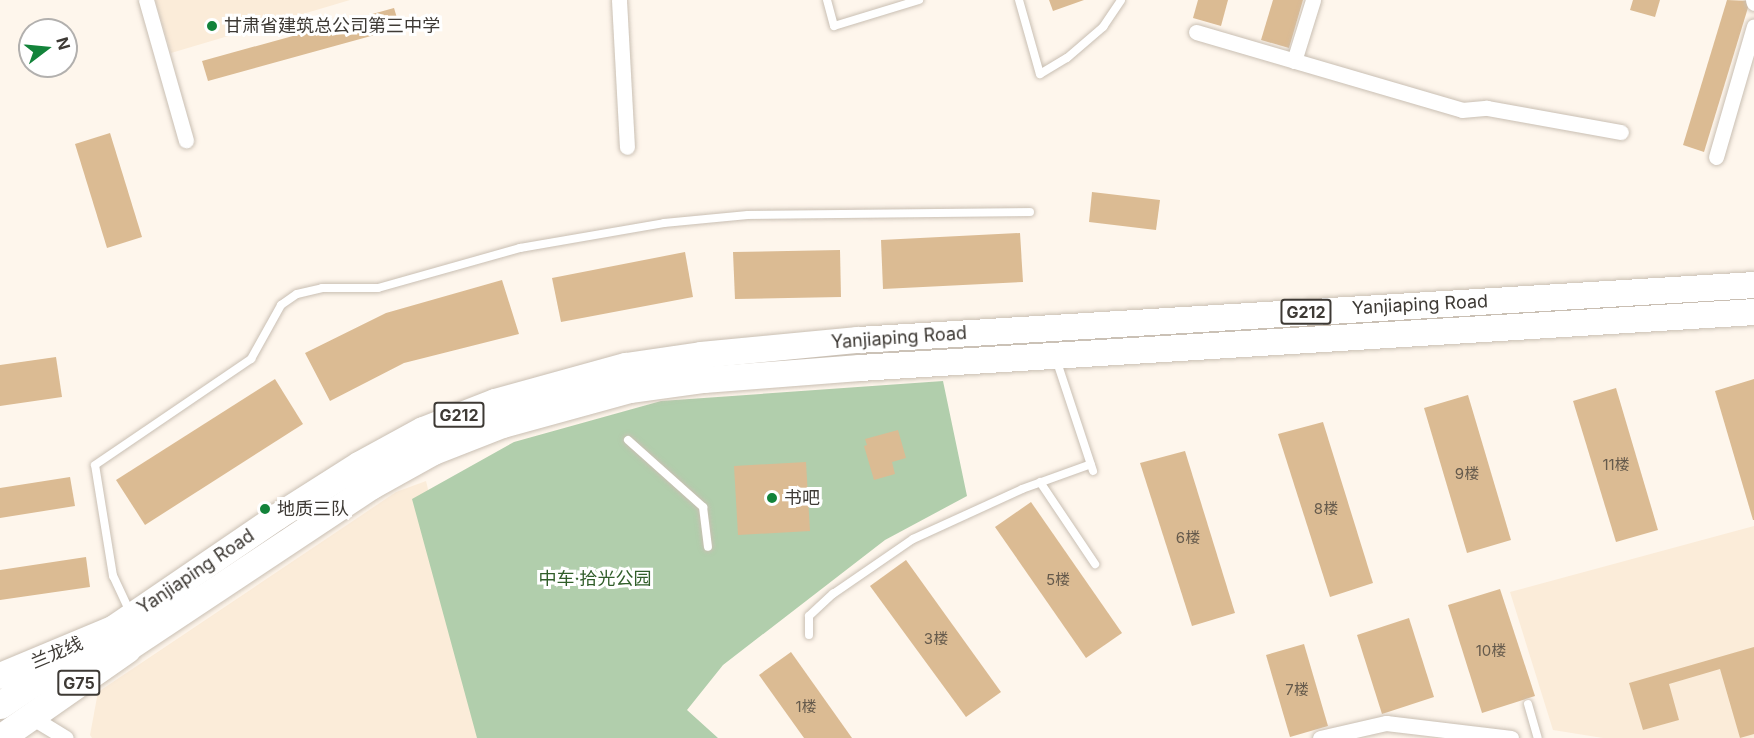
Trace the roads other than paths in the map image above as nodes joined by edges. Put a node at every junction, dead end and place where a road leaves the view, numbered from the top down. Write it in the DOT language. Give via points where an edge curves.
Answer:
graph roads {
  1 [pos="146,0"];
  2 [pos="619,0"];
  3 [pos="827,0"];
  4 [pos="919,0"];
  5 [pos="1019,0"];
  6 [pos="1121,0"];
  7 [pos="1313,0"];
  8 [pos="1754,26"];
  9 [pos="1196,32"];
  10 [pos="1294,61"];
  11 [pos="1621,132"];
  12 [pos="186,140"];
  13 [pos="627,147"];
  14 [pos="1716,157"];
  15 [pos="1030,212"];
  16 [pos="1754,285"];
  17 [pos="1754,312"];
  18 [pos="1055,355"];
  19 [pos="628,440"];
  20 [pos="428,441"];
  21 [pos="1040,482"];
  22 [pos="708,547"];
  23 [pos="1095,564"];
  24 [pos="124,631"];
  25 [pos="809,635"];
  26 [pos="1,694"];
  27 [pos="1528,704"];
  28 [pos="30,716"];
  29 [pos="0,738"];
  30 [pos="66,738"];
  31 [pos="1320,738"];
  32 [pos="1511,738"];
  33 [pos="1538,738"];
  1 -- 12 [label="street"];
  2 -- 13 [label="street"];
  3 -- 4 [label="lane" via="834,26"];
  5 -- 6 [label="lane" via="1040,74 1067,58 1103,27"];
  7 -- 10 [label="street"];
  8 -- 14 [label="street"];
  9 -- 10 [label="street"];
  10 -- 11 [label="street" via="1462,110 1487,108"];
  15 -- 24 [label="lane" via="748,214 664,223 520,248 378,288 322,288 297,294 281,305 251,359 95,465"];
  16 -- 20 [label="highway, Yanjiaping Road / G212" via="858,340 701,355 626,366 495,402"];
  17 -- 18 [label="highway, Yanjiaping Road / G212"];
  18 -- 20 [label="highway, Yanjiaping Road / G212" via="704,380 630,390"];
  18 -- 21 [label="lane" via="1092,468"];
  19 -- 22 [label="lane" via="703,507"];
  20 -- 24 [label="highway, Yanjiaping Road / G212" via="361,493"];
  21 -- 23 [label="lane"];
  21 -- 25 [label="lane" via="912,539 832,594 810,616"];
  24 -- 26 [label="highway, 兰龙线 / G212"];
  24 -- 26 [label="highway, G75" via="32,683"];
  24 -- 28 [label="highway, G75"];
  26 -- 28 [label="street"];
  27 -- 33 [label="lane"];
  28 -- 29 [label="highway, G75"];
  28 -- 30 [label="street"];
  31 -- 32 [label="street" via="1386,723"];
}
